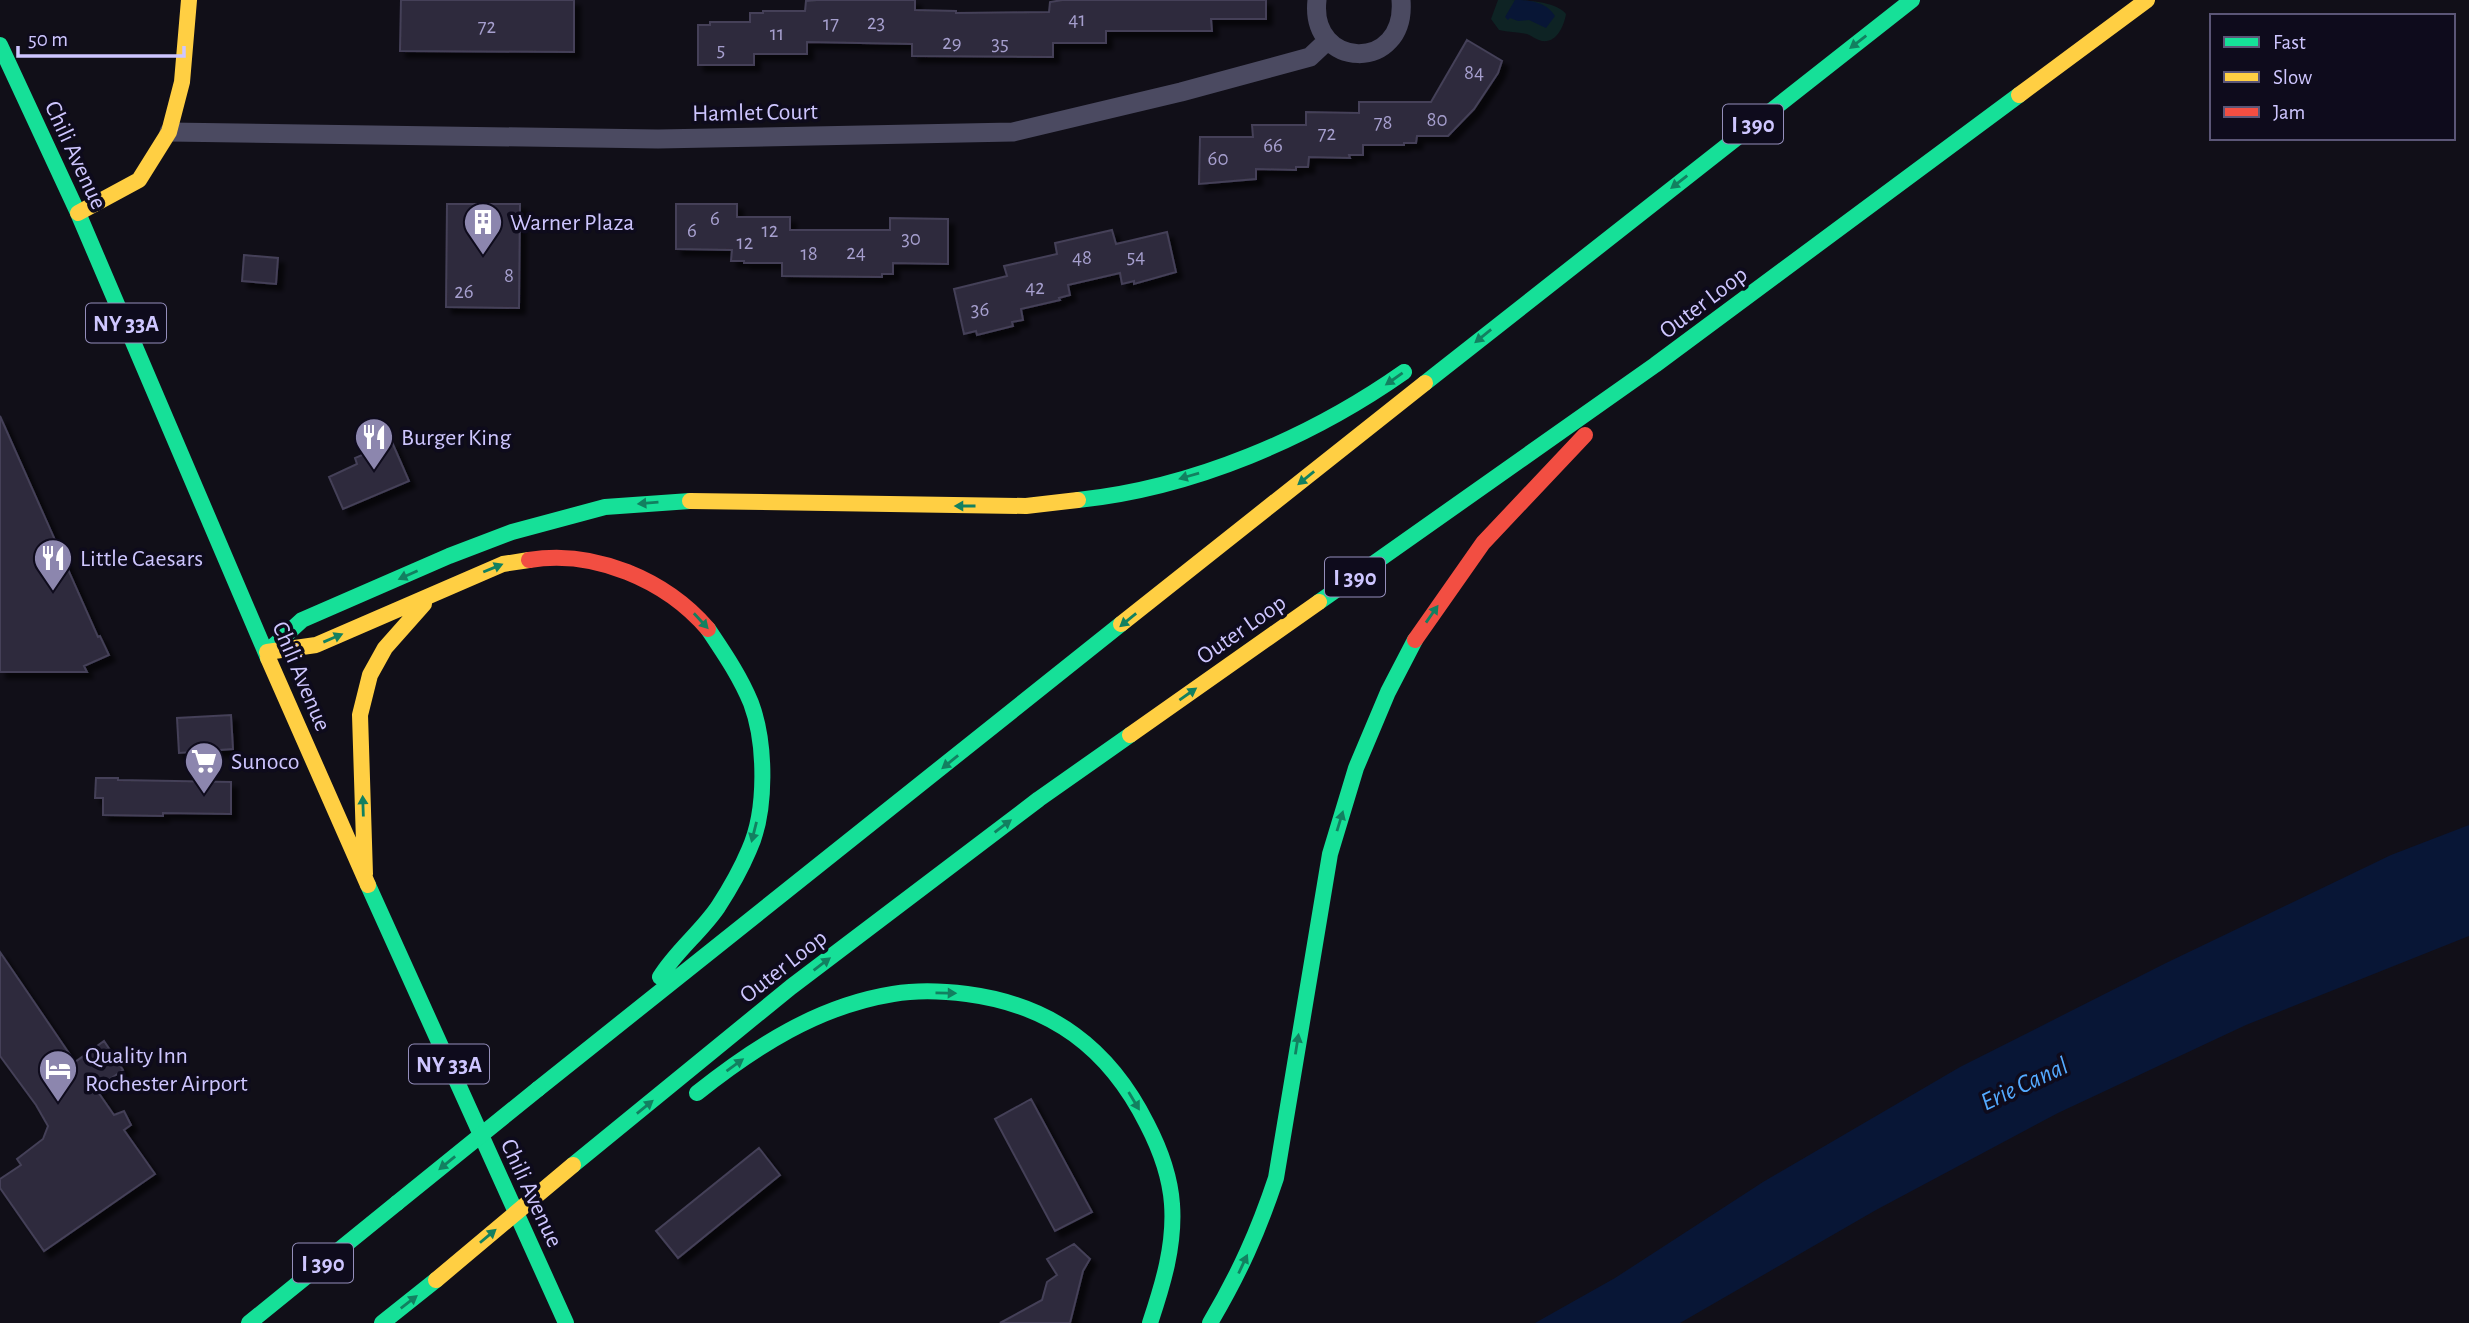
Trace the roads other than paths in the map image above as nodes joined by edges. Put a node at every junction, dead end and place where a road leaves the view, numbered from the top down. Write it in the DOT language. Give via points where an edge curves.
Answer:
graph roads {
  1 [pos="189,0"];
  2 [pos="1317,0"];
  3 [pos="1401,0"];
  4 [pos="1912,0"];
  5 [pos="2147,0"];
  6 [pos="1327,41"];
  7 [pos="0,45"];
  8 [pos="169,132"];
  9 [pos="78,213"];
  10 [pos="1594,248"];
  11 [pos="1473,325"];
  12 [pos="1420,361"];
  13 [pos="1656,365"];
  14 [pos="431,596"];
  15 [pos="267,652"];
  16 [pos="365,874"];
  17 [pos="640,1009"];
  18 [pos="682,1103"];
  19 [pos="661,1115"];
  20 [pos="573,1165"];
  21 [pos="249,1323"];
  22 [pos="382,1323"];
  23 [pos="566,1323"];
  24 [pos="1150,1323"];
  25 [pos="1210,1323"];
  1 -- 8 [label="main road" via="182,82"];
  2 -- 6 [label="street" via="1315,15"];
  3 -- 6 [label="street" via="1398,28 1379,49 1352,54"];
  4 -- 10 [label="main road, I 390, one-way"];
  5 -- 13 [label="main road, Outer Loop / I 390"];
  6 -- 8 [label="street, Hamlet Court" via="1310,57 1013,132 658,139"];
  7 -- 9 [label="main road, Chili Avenue / NY 33A"];
  8 -- 9 [label="main road" via="139,180"];
  9 -- 15 [label="main road, Chili Avenue / NY 33A"];
  10 -- 11 [label="main road"];
  10 -- 17 [label="main road, I 390, one-way"];
  12 -- 15 [label="main road, one-way" via="1367,398 1302,434 1228,464 1100,498 1026,506 657,502 605,507 462,551 302,621"];
  20 -- 13 [label="main road, Outer Loop / I 390, one-way" via="791,988 1039,799"];
  25 -- 13 [label="main road, one-way" via="1259,1229 1276,1178 1330,854 1356,768 1388,692 1419,632 1483,542"];
  15 -- 14 [label="main road, one-way" via="316,645"];
  16 -- 14 [label="main road, one-way" via="360,715 366,688 385,648"];
  14 -- 17 [label="main road, one-way" via="503,564 540,558 600,563 680,600 707,627 733,664 760,735 759,812 750,849 717,908 672,958"];
  15 -- 16 [label="main road, Chili Avenue / NY 33A"];
  16 -- 23 [label="main road, Chili Avenue / NY 33A"];
  17 -- 21 [label="main road, I 390, one-way, bridge"];
  18 -- 24 [label="main road, one-way" via="766,1043 854,1004 895,994 981,995 1058,1022 1117,1073 1149,1127 1169,1183 1170,1254"];
  19 -- 20 [label="main road"];
  22 -- 20 [label="main road, Outer Loop / I 390, one-way, bridge"];
}
